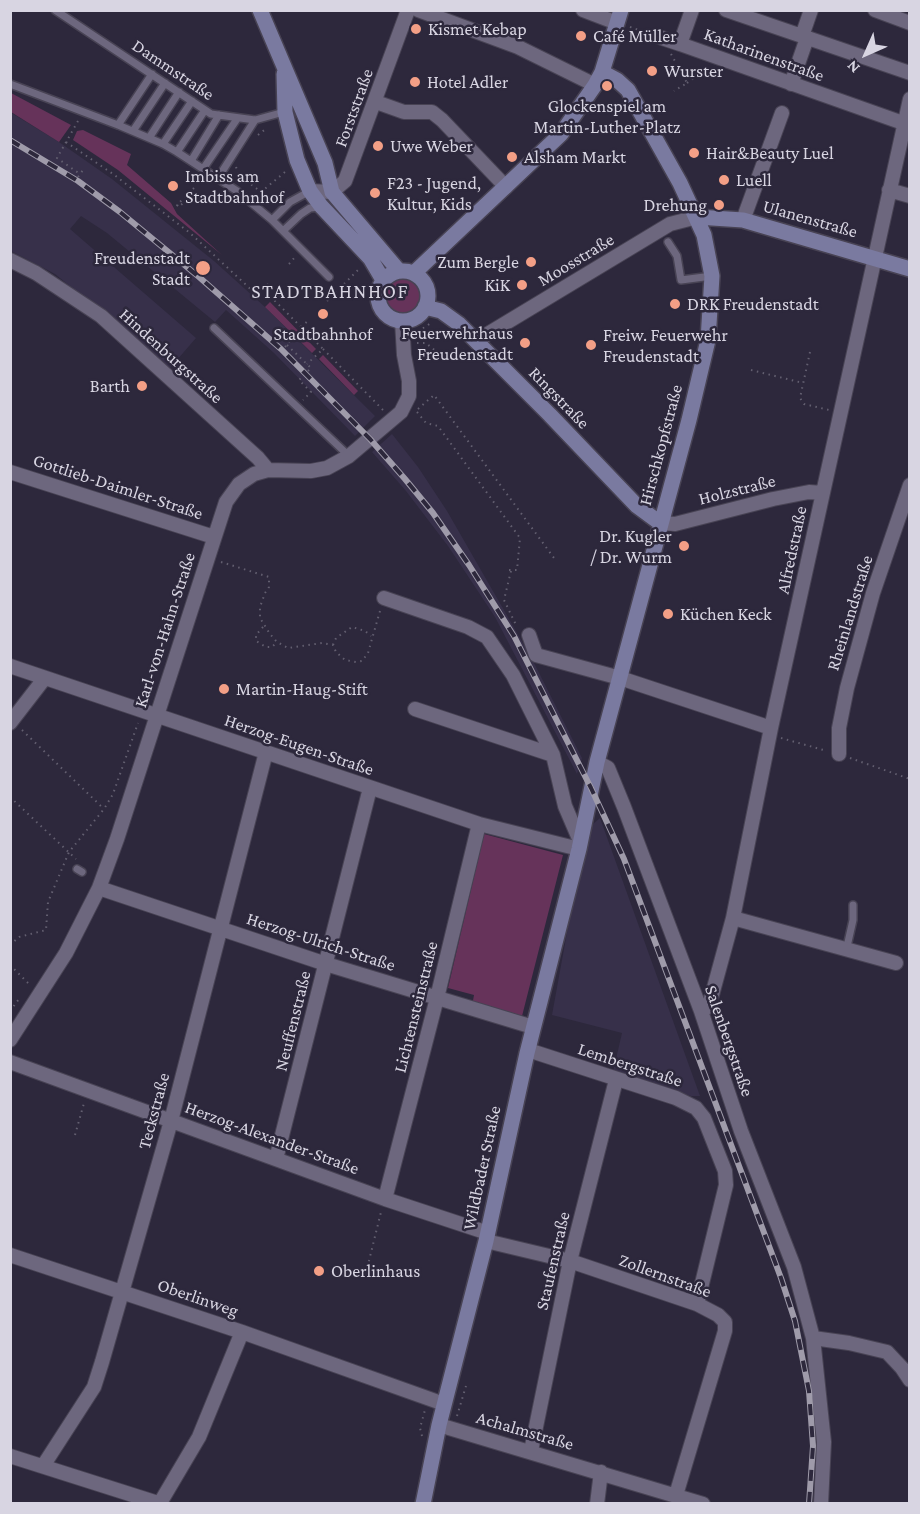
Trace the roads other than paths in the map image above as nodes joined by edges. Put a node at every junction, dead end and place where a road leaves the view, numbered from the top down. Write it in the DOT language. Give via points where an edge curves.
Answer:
graph roads {
  1 [pos="55,10"];
  2 [pos="260,10"];
  3 [pos="408,10"];
  4 [pos="418,10"];
  5 [pos="583,10"];
  6 [pos="692,10"];
  7 [pos="726,10"];
  8 [pos="811,10"];
  9 [pos="875,10"];
  10 [pos="619,17"];
  11 [pos="909,23"];
  12 [pos="659,37"];
  13 [pos="804,37"];
  14 [pos="680,44"];
  15 [pos="284,66"];
  16 [pos="909,73"];
  17 [pos="152,74"];
  18 [pos="598,78"];
  19 [pos="165,83"];
  20 [pos="10,84"];
  21 [pos="791,84"];
  22 [pos="179,92"];
  23 [pos="909,99"];
  24 [pos="298,100"];
  25 [pos="192,101"];
  26 [pos="376,102"];
  27 [pos="205,110"];
  28 [pos="285,112"];
  29 [pos="782,113"];
  30 [pos="219,115"];
  31 [pos="237,118"];
  32 [pos="255,120"];
  33 [pos="903,123"];
  34 [pos="118,125"];
  35 [pos="133,131"];
  36 [pos="149,138"];
  37 [pos="163,144"];
  38 [pos="177,152"];
  39 [pos="191,161"];
  40 [pos="203,169"];
  41 [pos="218,178"];
  42 [pos="506,187"];
  43 [pos="889,190"];
  44 [pos="310,191"];
  45 [pos="332,192"];
  46 [pos="909,196"];
  47 [pos="321,206"];
  48 [pos="697,217"];
  49 [pos="272,220"];
  50 [pos="743,220"];
  51 [pos="283,231"];
  52 [pos="668,242"];
  53 [pos="874,258"];
  54 [pos="10,260"];
  55 [pos="909,268"];
  56 [pos="407,272"];
  57 [pos="712,276"];
  58 [pos="329,277"];
  59 [pos="383,280"];
  60 [pos="425,307"];
  61 [pos="402,321"];
  62 [pos="214,328"];
  63 [pos="476,341"];
  64 [pos="349,456"];
  65 [pos="268,470"];
  66 [pos="10,472"];
  67 [pos="909,485"];
  68 [pos="823,493"];
  69 [pos="660,523"];
  70 [pos="214,537"];
  71 [pos="384,598"];
  72 [pos="529,635"];
  73 [pos="10,666"];
  74 [pos="44,678"];
  75 [pos="620,678"];
  76 [pos="415,709"];
  77 [pos="157,715"];
  78 [pos="12,721"];
  79 [pos="770,731"];
  80 [pos="266,752"];
  81 [pos="839,754"];
  82 [pos="553,755"];
  83 [pos="597,762"];
  84 [pos="370,789"];
  85 [pos="479,824"];
  86 [pos="580,845"];
  87 [pos="99,888"];
  88 [pos="853,905"];
  89 [pos="732,918"];
  90 [pos="221,928"];
  91 [pos="846,951"];
  92 [pos="896,963"];
  93 [pos="326,964"];
  94 [pos="437,998"];
  95 [pos="701,1011"];
  96 [pos="533,1028"];
  97 [pos="10,1040"];
  98 [pos="528,1050"];
  99 [pos="10,1062"];
  100 [pos="616,1080"];
  101 [pos="171,1121"];
  102 [pos="276,1159"];
  103 [pos="385,1198"];
  104 [pos="487,1237"];
  105 [pos="10,1255"];
  106 [pos="570,1261"];
  107 [pos="123,1291"];
  108 [pos="697,1304"];
  109 [pos="242,1332"];
  110 [pos="813,1338"];
  111 [pos="909,1380"];
  112 [pos="444,1404"];
  113 [pos="439,1425"];
  114 [pos="531,1451"];
  115 [pos="10,1456"];
  116 [pos="43,1466"];
  117 [pos="601,1472"];
  118 [pos="676,1495"];
  119 [pos="161,1503"];
  120 [pos="423,1503"];
  121 [pos="597,1503"];
  122 [pos="703,1503"];
  123 [pos="821,1503"];
  1 -- 17 [label="lane, Dammstraße"];
  2 -- 15 [label="main road"];
  3 -- 26 [label="street, Forststraße"];
  4 -- 18 [label="street"];
  5 -- 10 [label="street"];
  6 -- 14 [label="street, Katharinenstraße"];
  7 -- 13 [label="street"];
  8 -- 13 [label="street"];
  9 -- 11 [label="street"];
  10 -- 18 [label="main road"];
  12 -- 14 [label="street, Katharinenstraße"];
  13 -- 16 [label="street"];
  13 -- 21 [label="street"];
  14 -- 21 [label="street, Katharinenstraße"];
  15 -- 24 [label="main road"];
  15 -- 28 [label="main road"];
  17 -- 19 [label="lane, Dammstraße"];
  17 -- 34 [label="lane"];
  18 -- 42 [label="main road" via="561,134"];
  18 -- 48 [label="main road, Hirschkopfstraße" via="617,80 628,90"];
  19 -- 22 [label="lane, Dammstraße"];
  19 -- 35 [label="lane"];
  20 -- 34 [label="lane"];
  21 -- 33 [label="street, Katharinenstraße"];
  22 -- 25 [label="lane, Dammstraße"];
  22 -- 36 [label="lane"];
  23 -- 33 [label="street, Alfredstraße"];
  24 -- 28 [label="street"];
  24 -- 45 [label="main road" via="325,163"];
  25 -- 27 [label="lane, Dammstraße"];
  25 -- 37 [label="lane"];
  26 -- 42 [label="street" via="404,112 432,112"];
  26 -- 45 [label="street, Forststraße" via="345,181"];
  27 -- 30 [label="lane, Dammstraße"];
  27 -- 38 [label="lane"];
  28 -- 32 [label="lane, Dammstraße"];
  28 -- 44 [label="main road" via="297,160"];
  29 -- 50 [label="street"];
  30 -- 31 [label="lane, Dammstraße"];
  30 -- 39 [label="lane"];
  31 -- 32 [label="lane, Dammstraße"];
  31 -- 40 [label="lane"];
  32 -- 41 [label="lane"];
  33 -- 43 [label="street, Alfredstraße"];
  34 -- 35 [label="lane"];
  35 -- 36 [label="lane"];
  36 -- 37 [label="lane"];
  37 -- 38 [label="lane"];
  38 -- 39 [label="lane"];
  39 -- 40 [label="lane"];
  40 -- 41 [label="lane"];
  41 -- 49 [label="lane"];
  42 -- 56 [label="main road"];
  43 -- 46 [label="street"];
  43 -- 53 [label="street, Alfredstraße"];
  44 -- 45 [label="street"];
  44 -- 47 [label="main road"];
  44 -- 49 [label="lane" via="290,202"];
  45 -- 56 [label="main road"];
  47 -- 51 [label="lane" via="300,214"];
  47 -- 59 [label="main road" via="370,258"];
  48 -- 50 [label="main road, Ulanenstraße"];
  48 -- 57 [label="main road, Hirschkopfstraße" via="709,252"];
  48 -- 63 [label="street, Moosstraße" via="670,224"];
  49 -- 51 [label="lane"];
  50 -- 53 [label="main road, Ulanenstraße"];
  51 -- 58 [label="lane"];
  52 -- 57 [label="lane" via="676,256 681,280"];
  53 -- 55 [label="main road, Ulanenstraße"];
  53 -- 68 [label="street, Alfredstraße"];
  54 -- 65 [label="street, Hindenburgstraße" via="101,316"];
  56 -- 59 [label="main road" via="393,273"];
  56 -- 60 [label="main road" via="425,284"];
  57 -- 69 [label="main road, Hirschkopfstraße" via="708,340"];
  59 -- 61 [label="main road" via="378,295 382,310"];
  60 -- 61 [label="main road" via="416,317"];
  60 -- 63 [label="main road, Ringstraße" via="441,312"];
  61 -- 64 [label="street, Karl-von-Hahn-Straße" via="409,396"];
  62 -- 64 [label="lane"];
  63 -- 69 [label="main road, Ringstraße" via="637,506"];
  64 -- 65 [label="street, Karl-von-Hahn-Straße" via="327,468 311,471"];
  65 -- 70 [label="street, Karl-von-Hahn-Straße" via="239,484 226,502"];
  66 -- 70 [label="street, Gottlieb-Daimler-Straße"];
  67 -- 81 [label="street, Rheinlandstraße" via="847,688 839,728"];
  68 -- 69 [label="street, Holzstraße" via="773,499 675,524"];
  68 -- 79 [label="street, Alfredstraße"];
  69 -- 75 [label="main road, Hirschkopfstraße"];
  70 -- 77 [label="street, Karl-von-Hahn-Straße"];
  71 -- 82 [label="street" via="487,637 513,675"];
  72 -- 75 [label="street" via="536,655"];
  73 -- 74 [label="street, Herzog-Eugen-Straße"];
  74 -- 77 [label="street, Herzog-Eugen-Straße"];
  74 -- 78 [label="street"];
  75 -- 79 [label="street"];
  75 -- 83 [label="main road, Hirschkopfstraße"];
  76 -- 82 [label="street"];
  77 -- 80 [label="street, Herzog-Eugen-Straße"];
  77 -- 87 [label="street, Karl-von-Hahn-Straße"];
  79 -- 89 [label="street, Alfredstraße"];
  80 -- 84 [label="street, Herzog-Eugen-Straße"];
  80 -- 90 [label="street, Teckstraße"];
  82 -- 86 [label="street" via="565,806"];
  83 -- 86 [label="main road, Hirschkopfstraße"];
  83 -- 95 [label="street, Salenbergstraße" via="608,768 612,776"];
  84 -- 85 [label="street, Herzog-Eugen-Straße"];
  84 -- 93 [label="street, Neuffenstraße"];
  85 -- 86 [label="street, Herzog-Eugen-Straße"];
  85 -- 94 [label="street, Lichtensteinstraße"];
  86 -- 96 [label="main road, Wildbader Straße"];
  87 -- 90 [label="street, Herzog-Ulrich-Straße"];
  87 -- 97 [label="street, Karl-von-Hahn-Straße" via="66,953"];
  88 -- 91 [label="lane"];
  89 -- 91 [label="street"];
  89 -- 95 [label="street, Alfredstraße" via="709,1006"];
  90 -- 93 [label="street, Herzog-Ulrich-Straße"];
  90 -- 101 [label="street, Teckstraße"];
  91 -- 92 [label="street"];
  93 -- 94 [label="street, Herzog-Ulrich-Straße"];
  93 -- 102 [label="street, Neuffenstraße"];
  94 -- 96 [label="street, Herzog-Ulrich-Straße"];
  94 -- 103 [label="street, Lichtensteinstraße"];
  95 -- 110 [label="street, Salenbergstraße" via="741,1131 794,1267"];
  96 -- 98 [label="main road, Wildbader Straße"];
  98 -- 100 [label="street, Lembergstraße"];
  98 -- 104 [label="main road, Wildbader Straße"];
  99 -- 101 [label="street, Herzog-Alexander-Straße"];
  100 -- 106 [label="street, Staufenstraße"];
  100 -- 108 [label="street, Lembergstraße" via="696,1108 725,1171 726,1185"];
  101 -- 102 [label="street, Herzog-Alexander-Straße"];
  101 -- 107 [label="street, Teckstraße"];
  102 -- 103 [label="street, Herzog-Alexander-Straße"];
  103 -- 104 [label="street, Herzog-Alexander-Straße"];
  104 -- 106 [label="street, Zollernstraße"];
  104 -- 112 [label="main road, Wildbader Straße"];
  105 -- 107 [label="street, Oberlinweg"];
  106 -- 108 [label="street, Zollernstraße"];
  106 -- 114 [label="street, Staufenstraße"];
  107 -- 109 [label="street, Oberlinweg"];
  107 -- 116 [label="street, Teckstraße" via="94,1387"];
  108 -- 118 [label="street, Zollernstraße" via="718,1315 725,1322 725,1331"];
  109 -- 112 [label="street, Oberlinweg"];
  109 -- 119 [label="street" via="199,1437"];
  110 -- 111 [label="street" via="887,1352"];
  110 -- 123 [label="street, Salenbergstraße" via="824,1442"];
  112 -- 113 [label="main road, Wildbader Straße"];
  113 -- 114 [label="street, Achalmstraße"];
  113 -- 120 [label="main road, Wildbader Straße"];
  114 -- 117 [label="street, Achalmstraße"];
  115 -- 116 [label="street"];
  116 -- 119 [label="street"];
  117 -- 118 [label="street, Achalmstraße"];
  117 -- 121 [label="street"];
  118 -- 122 [label="street, Achalmstraße"];
}
